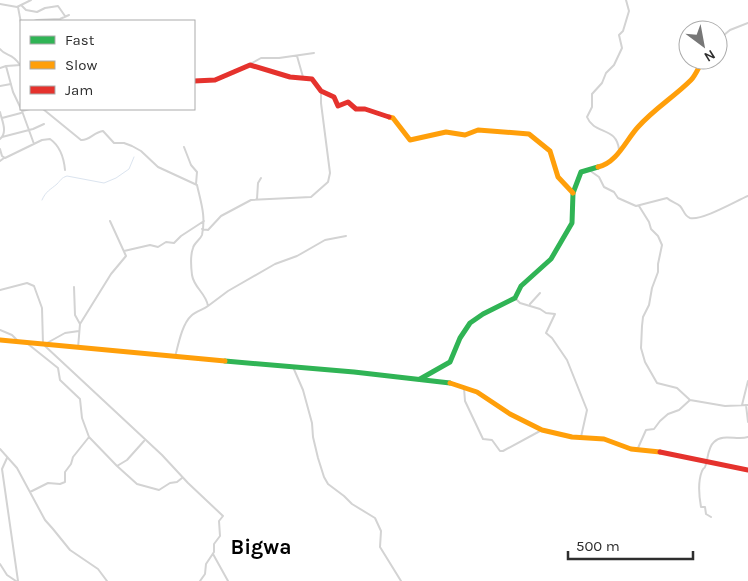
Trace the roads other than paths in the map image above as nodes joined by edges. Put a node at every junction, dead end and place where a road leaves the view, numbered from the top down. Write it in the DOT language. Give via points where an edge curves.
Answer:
graph roads {
  1 [pos="31,0"];
  2 [pos="626,0"];
  3 [pos="0,4"];
  4 [pos="22,6"];
  5 [pos="18,7"];
  6 [pos="69,15"];
  7 [pos="65,16"];
  8 [pos="20,20"];
  9 [pos="39,20"];
  10 [pos="748,23"];
  11 [pos="728,32"];
  12 [pos="0,49"];
  13 [pos="314,53"];
  14 [pos="297,56"];
  15 [pos="20,65"];
  16 [pos="251,65"];
  17 [pos="6,66"];
  18 [pos="0,68"];
  19 [pos="697,70"];
  20 [pos="303,78"];
  21 [pos="195,82"];
  22 [pos="11,84"];
  23 [pos="0,86"];
  24 [pos="320,91"];
  25 [pos="20,108"];
  26 [pos="27,110"];
  27 [pos="44,110"];
  28 [pos="22,112"];
  29 [pos="0,114"];
  30 [pos="1,118"];
  31 [pos="1,124"];
  32 [pos="44,124"];
  33 [pos="28,130"];
  34 [pos="1,138"];
  35 [pos="34,144"];
  36 [pos="184,147"];
  37 [pos="0,149"];
  38 [pos="620,152"];
  39 [pos="4,158"];
  40 [pos="0,161"];
  41 [pos="66,170"];
  42 [pos="580,174"];
  43 [pos="261,178"];
  44 [pos="196,184"];
  45 [pos="573,193"];
  46 [pos="748,196"];
  47 [pos="257,199"];
  48 [pos="639,206"];
  49 [pos="110,221"];
  50 [pos="204,221"];
  51 [pos="202,229"];
  52 [pos="346,236"];
  53 [pos="124,251"];
  54 [pos="74,287"];
  55 [pos="0,290"];
  56 [pos="540,293"];
  57 [pos="515,298"];
  58 [pos="529,304"];
  59 [pos="208,306"];
  60 [pos="80,324"];
  61 [pos="0,330"];
  62 [pos="79,331"];
  63 [pos="0,340"];
  64 [pos="18,341"];
  65 [pos="26,342"];
  66 [pos="44,344"];
  67 [pos="78,348"];
  68 [pos="174,357"];
  69 [pos="293,367"];
  70 [pos="419,379"];
  71 [pos="748,381"];
  72 [pos="465,387"];
  73 [pos="690,400"];
  74 [pos="742,405"];
  75 [pos="747,405"];
  76 [pos="748,422"];
  77 [pos="542,430"];
  78 [pos="89,436"];
  79 [pos="748,437"];
  80 [pos="581,438"];
  81 [pos="144,440"];
  82 [pos="0,449"];
  83 [pos="637,450"];
  84 [pos="8,458"];
  85 [pos="706,461"];
  86 [pos="117,466"];
  87 [pos="748,470"];
  88 [pos="182,477"];
  89 [pos="30,492"];
  90 [pos="711,517"];
  91 [pos="213,554"];
  92 [pos="0,564"];
  93 [pos="16,581"];
  94 [pos="107,581"];
  95 [pos="200,581"];
  96 [pos="228,581"];
  97 [pos="401,581"];
  1 -- 4 [label="street"];
  2 -- 38 [label="street" via="629,11 619,35 622,48 592,94 592,108 587,117 601,131 613,135"];
  3 -- 5 [label="street"];
  4 -- 5 [label="street"];
  4 -- 7 [label="street" via="36,12 58,6"];
  5 -- 8 [label="street"];
  6 -- 7 [label="street"];
  7 -- 9 [label="street"];
  10 -- 11 [label="street"];
  12 -- 15 [label="street" via="14,56"];
  13 -- 14 [label="street"];
  14 -- 16 [label="street" via="261,58"];
  14 -- 20 [label="street"];
  15 -- 17 [label="street"];
  16 -- 20 [label="street" via="288,77"];
  16 -- 21 [label="street" via="215,80"];
  17 -- 18 [label="street"];
  17 -- 22 [label="street"];
  19 -- 38 [label="street" via="692,79 637,128"];
  20 -- 24 [label="street" via="313,80"];
  22 -- 23 [label="street"];
  22 -- 25 [label="street"];
  24 -- 45 [label="street" via="332,96 338,106 348,102 356,109 393,118 410,140 446,132 465,135 478,130 530,135 550,152 558,177"];
  24 -- 47 [label="street" via="330,180 310,198"];
  26 -- 28 [label="street"];
  27 -- 44 [label="street" via="81,140 102,131 114,143 132,146 160,169"];
  28 -- 30 [label="street"];
  28 -- 33 [label="street"];
  29 -- 30 [label="street"];
  30 -- 31 [label="street"];
  31 -- 34 [label="street" via="4,131"];
  32 -- 33 [label="street"];
  33 -- 34 [label="street"];
  33 -- 35 [label="street"];
  35 -- 39 [label="street"];
  35 -- 41 [label="street" via="46,139 54,142"];
  36 -- 44 [label="street" via="197,172"];
  37 -- 39 [label="street"];
  38 -- 42 [label="street" via="606,164"];
  39 -- 40 [label="street"];
  42 -- 45 [label="street"];
  42 -- 48 [label="street" via="588,170 618,198"];
  43 -- 47 [label="street"];
  44 -- 50 [label="street" via="203,204"];
  45 -- 57 [label="street" via="573,218 568,232 554,256 520,287"];
  46 -- 48 [label="street" via="703,217 693,218 686,216 680,205 667,198"];
  47 -- 51 [label="street" via="221,216 208,230"];
  48 -- 73 [label="street" via="662,245 658,272 642,323 645,362 657,383 678,388"];
  49 -- 53 [label="street"];
  50 -- 51 [label="street"];
  50 -- 53 [label="street" via="174,243"];
  51 -- 59 [label="street" via="193,248 192,273 195,285 204,294"];
  52 -- 59 [label="street" via="325,240 275,264"];
  53 -- 60 [label="street" via="126,258 111,274"];
  54 -- 60 [label="street" via="76,315"];
  55 -- 66 [label="street" via="27,283 34,286 42,308"];
  56 -- 58 [label="street"];
  57 -- 58 [label="street"];
  57 -- 70 [label="street" via="470,323 450,362"];
  58 -- 80 [label="street" via="546,314 555,314 546,332 567,360 588,410"];
  59 -- 68 [label="street" via="188,320"];
  60 -- 62 [label="street"];
  61 -- 64 [label="street"];
  62 -- 66 [label="street" via="65,333"];
  62 -- 67 [label="street"];
  63 -- 64 [label="street"];
  64 -- 65 [label="street"];
  65 -- 66 [label="street"];
  65 -- 78 [label="street" via="58,368 60,380 80,399 82,418"];
  66 -- 67 [label="street"];
  66 -- 81 [label="street"];
  67 -- 68 [label="street"];
  68 -- 69 [label="street"];
  69 -- 70 [label="street"];
  69 -- 97 [label="street" via="303,390 324,477 352,504 375,518 381,530 380,547"];
  70 -- 72 [label="street"];
  71 -- 74 [label="street"];
  72 -- 77 [label="street"];
  72 -- 77 [label="street" via="465,400 480,435 493,441 500,451"];
  73 -- 74 [label="street" via="725,406"];
  73 -- 83 [label="street" via="660,420 654,429 645,431"];
  74 -- 75 [label="street"];
  75 -- 76 [label="street"];
  77 -- 80 [label="street"];
  78 -- 86 [label="street"];
  78 -- 89 [label="street" via="73,457 63,484 48,483"];
  79 -- 85 [label="street" via="714,441"];
  80 -- 83 [label="street" via="610,440"];
  81 -- 86 [label="street" via="127,460"];
  81 -- 88 [label="street"];
  82 -- 84 [label="street"];
  83 -- 85 [label="street"];
  84 -- 89 [label="street"];
  84 -- 93 [label="street" via="2,469"];
  85 -- 87 [label="street"];
  85 -- 90 [label="street" via="700,500 701,507 705,507 706,514"];
  86 -- 88 [label="street" via="137,484 159,490"];
  88 -- 91 [label="street" via="223,516"];
  89 -- 94 [label="street" via="45,520 70,550 98,568"];
  91 -- 95 [label="street"];
  91 -- 96 [label="street"];
  92 -- 93 [label="street"];
}
